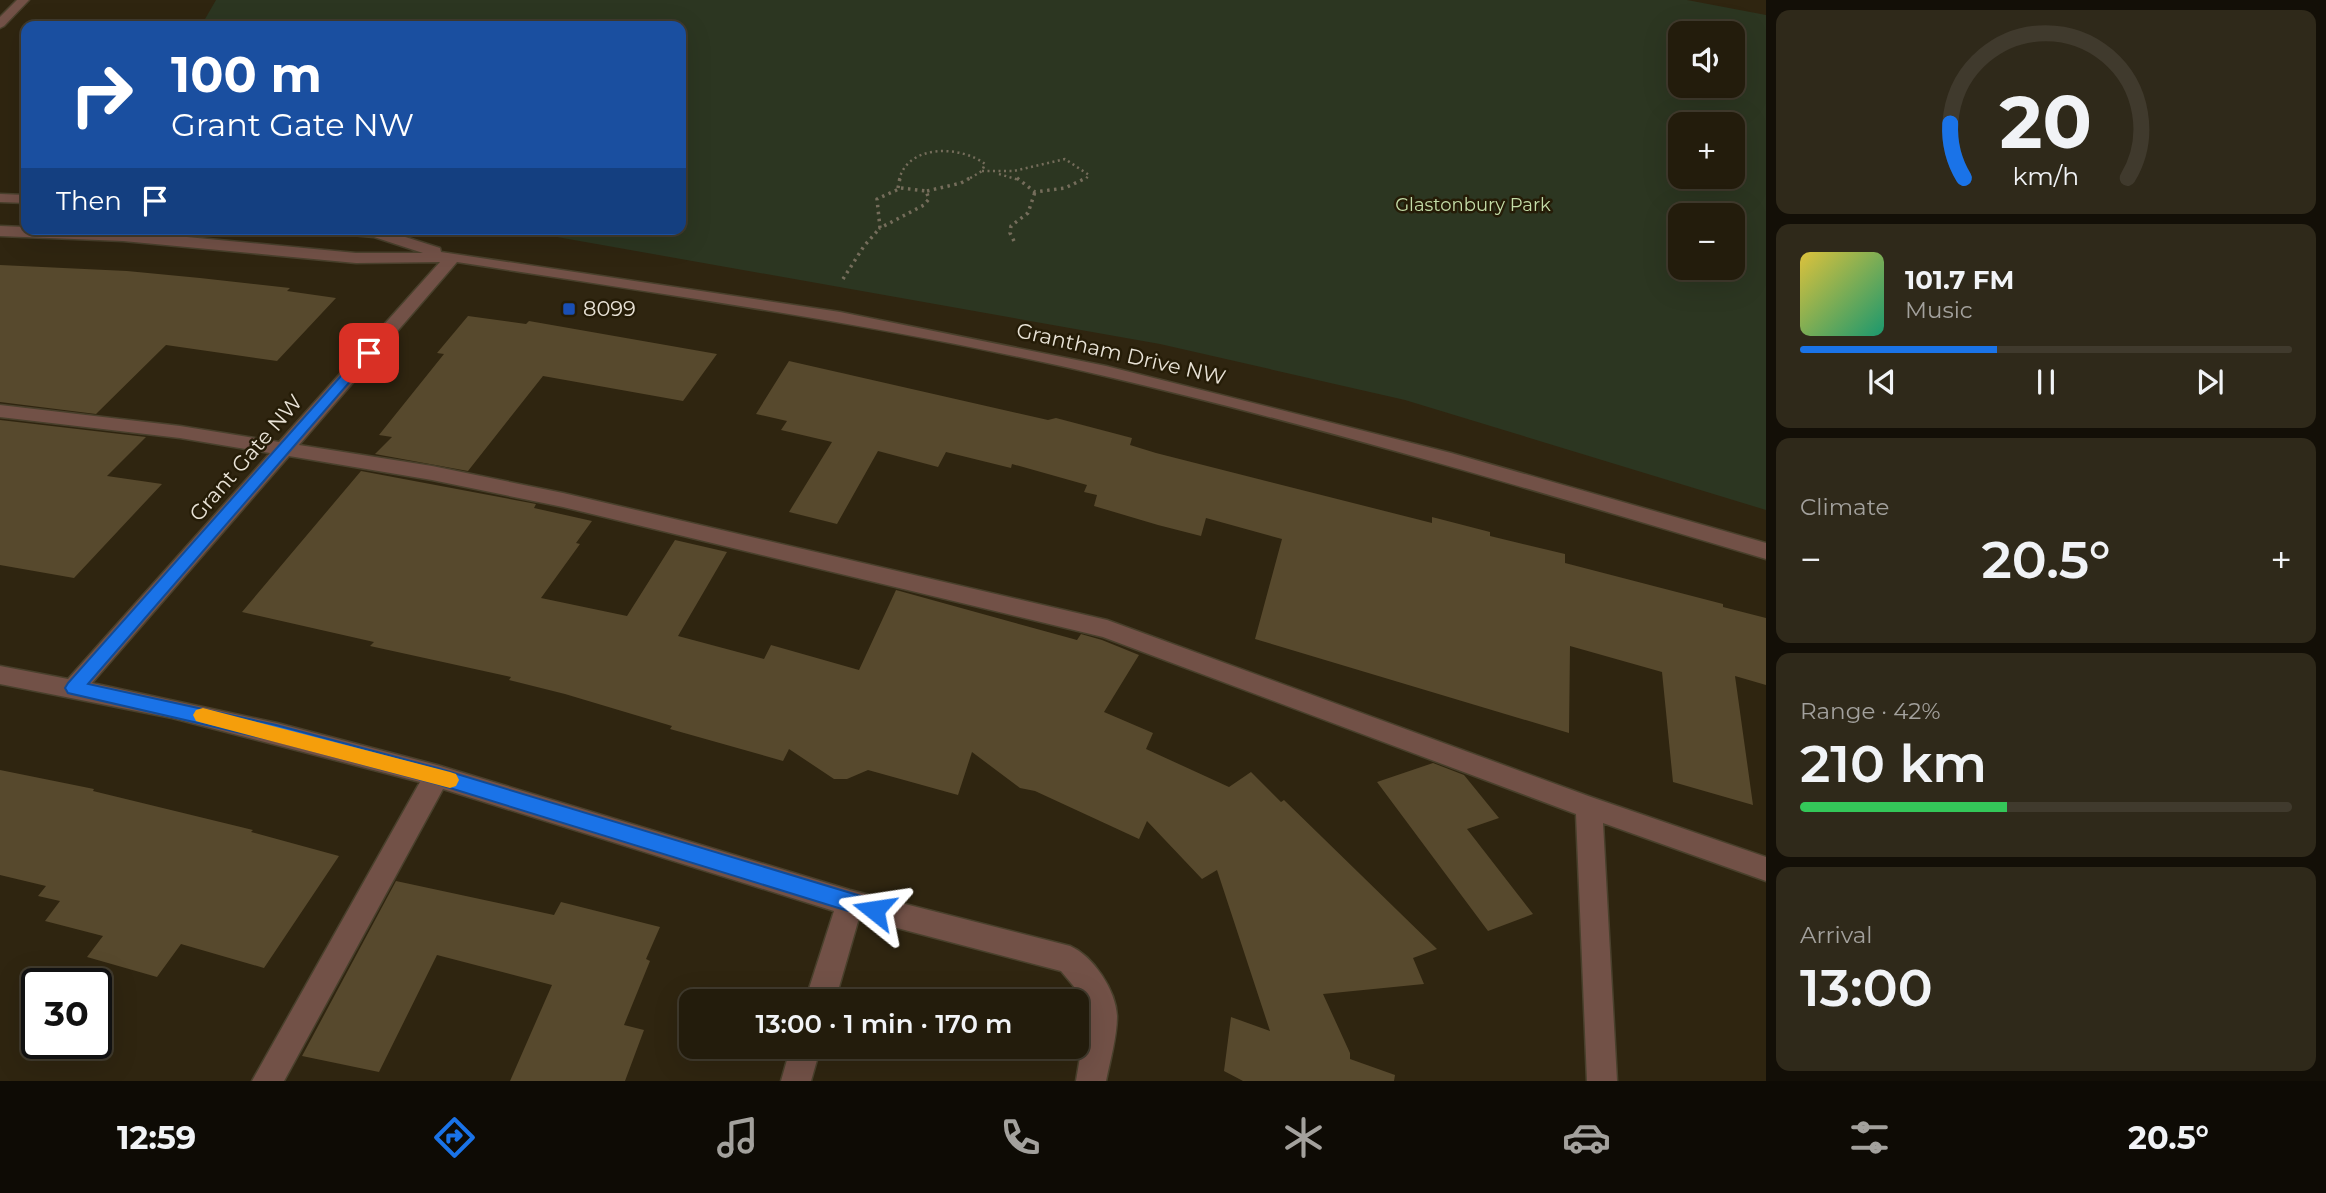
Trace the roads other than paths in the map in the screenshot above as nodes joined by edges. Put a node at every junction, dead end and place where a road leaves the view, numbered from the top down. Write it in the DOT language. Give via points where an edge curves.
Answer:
graph roads {
  1 [pos="23,0"];
  2 [pos="0,24"];
  3 [pos="0,198"];
  4 [pos="21,199"];
  5 [pos="0,231"];
  6 [pos="21,232"];
  7 [pos="98,235"];
  8 [pos="382,235"];
  9 [pos="453,257"];
  10 [pos="0,411"];
  11 [pos="285,448"];
  12 [pos="1766,551"];
  13 [pos="0,675"];
  14 [pos="74,688"];
  15 [pos="437,776"];
  16 [pos="1589,807"];
  17 [pos="1766,869"];
  18 [pos="849,903"];
  19 [pos="824,989"];
  20 [pos="802,1059"];
  21 [pos="267,1081"];
  22 [pos="796,1081"];
  23 [pos="1091,1081"];
  24 [pos="1601,1081"];
  1 -- 2 [label="street"];
  3 -- 4 [label="street"];
  5 -- 6 [label="street, Grantham Drive NW"];
  7 -- 9 [label="street, Grantham Drive NW" via="356,258"];
  8 -- 9 [label="street, Grantham Drive NW"];
  9 -- 11 [label="street, Grant Gate NW"];
  9 -- 12 [label="street, Grantham Drive NW" via="841,317 1106,371 1451,459"];
  10 -- 11 [label="street"];
  11 -- 14 [label="street, Grant Gate NW"];
  11 -- 16 [label="street" via="563,500 1107,629"];
  13 -- 14 [label="street"];
  14 -- 15 [label="street" via="276,733"];
  15 -- 18 [label="street"];
  15 -- 21 [label="street"];
  16 -- 17 [label="street"];
  16 -- 24 [label="street"];
  18 -- 19 [label="street"];
  18 -- 23 [label="street" via="1070,960 1093,987 1102,1015"];
  20 -- 22 [label="street"];
}
